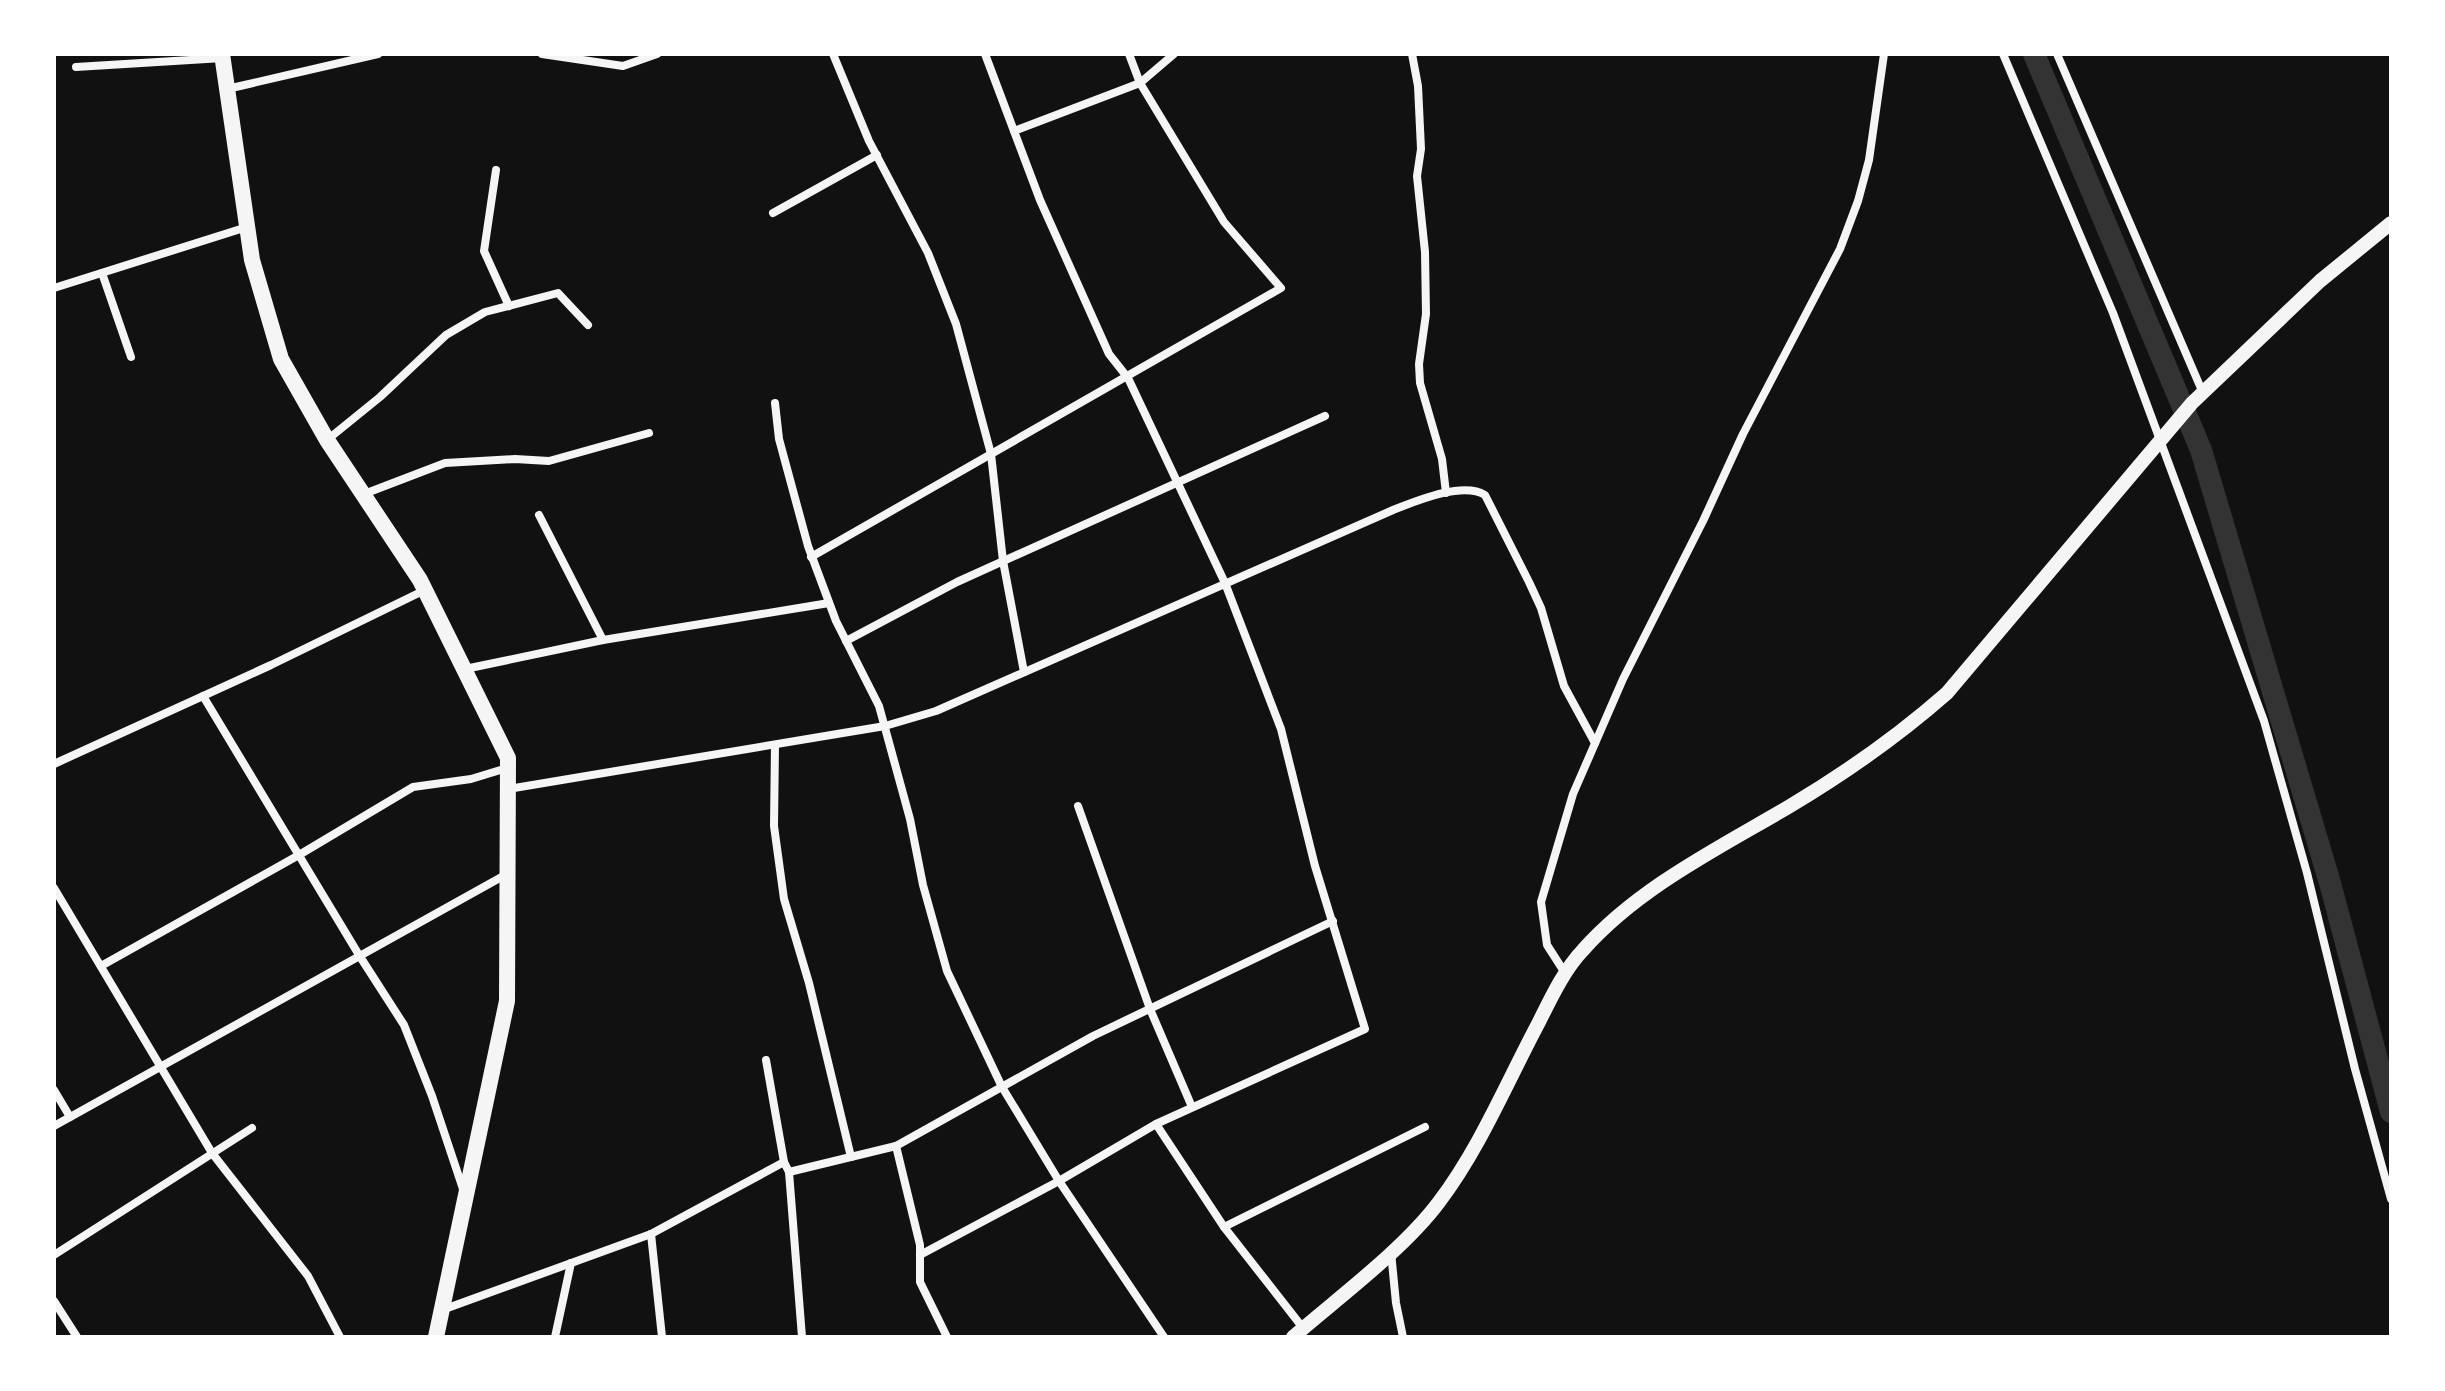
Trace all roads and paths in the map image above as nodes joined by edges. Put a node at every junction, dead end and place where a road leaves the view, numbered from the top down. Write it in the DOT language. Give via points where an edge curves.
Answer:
graph roads {
  1 [pos="378,54"];
  2 [pos="542,54"];
  3 [pos="657,54"];
  4 [pos="833,54"];
  5 [pos="985,54"];
  6 [pos="1129,54"];
  7 [pos="1174,54"];
  8 [pos="1412,54"];
  9 [pos="1884,54"];
  10 [pos="2003,54"];
  11 [pos="2057,54"];
  12 [pos="222,56"];
  13 [pos="76,67"];
  14 [pos="1140,83"];
  15 [pos="227,89"];
  16 [pos="1014,131"];
  17 [pos="877,155"];
  18 [pos="496,170"];
  19 [pos="773,213"];
  20 [pos="2391,223"];
  21 [pos="247,227"];
  22 [pos="102,273"];
  23 [pos="54,288"];
  24 [pos="509,306"];
  25 [pos="588,325"];
  26 [pos="131,357"];
  27 [pos="1126,376"];
  28 [pos="2197,398"];
  29 [pos="775,403"];
  30 [pos="1325,416"];
  31 [pos="649,433"];
  32 [pos="327,440"];
  33 [pos="2159,443"];
  34 [pos="991,454"];
  35 [pos="1177,482"];
  36 [pos="1446,493"];
  37 [pos="363,495"];
  38 [pos="539,515"];
  39 [pos="811,557"];
  40 [pos="1003,561"];
  41 [pos="1225,583"];
  42 [pos="425,590"];
  43 [pos="829,603"];
  44 [pos="603,640"];
  45 [pos="846,641"];
  46 [pos="464,670"];
  47 [pos="1024,672"];
  48 [pos="203,696"];
  49 [pos="885,726"];
  50 [pos="1595,743"];
  51 [pos="775,745"];
  52 [pos="54,764"];
  53 [pos="507,768"];
  54 [pos="507,789"];
  55 [pos="1078,806"];
  56 [pos="299,855"];
  57 [pos="507,874"];
  58 [pos="54,888"];
  59 [pos="1333,921"];
  60 [pos="359,955"];
  61 [pos="101,966"];
  62 [pos="1565,974"];
  63 [pos="1150,1009"];
  64 [pos="766,1060"];
  65 [pos="160,1065"];
  66 [pos="1002,1087"];
  67 [pos="54,1090"];
  68 [pos="1192,1107"];
  69 [pos="70,1117"];
  70 [pos="1156,1124"];
  71 [pos="54,1126"];
  72 [pos="1425,1127"];
  73 [pos="252,1128"];
  74 [pos="896,1146"];
  75 [pos="212,1153"];
  76 [pos="851,1157"];
  77 [pos="784,1162"];
  78 [pos="789,1172"];
  79 [pos="1059,1181"];
  80 [pos="466,1198"];
  81 [pos="2391,1199"];
  82 [pos="1224,1227"];
  83 [pos="651,1234"];
  84 [pos="1390,1251"];
  85 [pos="54,1255"];
  86 [pos="920,1255"];
  87 [pos="571,1263"];
  88 [pos="54,1301"];
  89 [pos="442,1310"];
  90 [pos="1298,1332"];
  91 [pos="77,1337"];
  92 [pos="340,1337"];
  93 [pos="436,1337"];
  94 [pos="555,1337"];
  95 [pos="662,1337"];
  96 [pos="802,1337"];
  97 [pos="947,1337"];
  98 [pos="1164,1337"];
  99 [pos="1403,1337"];
  1 -- 15 [label="street"];
  2 -- 3 [label="street" via="623,66"];
  4 -- 17 [label="street"];
  5 -- 16 [label="street"];
  6 -- 14 [label="street"];
  7 -- 14 [label="street"];
  8 -- 36 [label="street" via="1425,252 1420,383"];
  9 -- 50 [label="street" via="1869,160 1840,249 1743,434"];
  10 -- 33 [label="street" via="2113,313"];
  11 -- 28 [label="street"];
  12 -- 13 [label="street"];
  12 -- 15 [label="main road"];
  14 -- 16 [label="street"];
  14 -- 27 [label="street" via="1224,222 1281,288"];
  15 -- 21 [label="main road"];
  16 -- 27 [label="street" via="1109,354"];
  17 -- 19 [label="street"];
  17 -- 34 [label="street" via="928,253 956,324"];
  18 -- 24 [label="street" via="484,251"];
  20 -- 28 [label="street" via="2320,281"];
  21 -- 22 [label="street"];
  21 -- 32 [label="main road" via="281,359"];
  22 -- 23 [label="street"];
  22 -- 26 [label="street"];
  24 -- 25 [label="street" via="558,293"];
  24 -- 32 [label="street" via="485,312 446,335"];
  27 -- 34 [label="street"];
  27 -- 35 [label="street"];
  28 -- 33 [label="street"];
  29 -- 39 [label="street" via="779,439"];
  30 -- 35 [label="street"];
  31 -- 37 [label="street" via="549,461 445,463"];
  32 -- 37 [label="main road"];
  33 -- 62 [label="street" via="1947,693 1865,759 1641,898 1581,952"];
  33 -- 81 [label="street" via="2264,721"];
  34 -- 39 [label="street"];
  34 -- 40 [label="street"];
  35 -- 40 [label="street"];
  35 -- 41 [label="street"];
  36 -- 41 [label="street" via="1393,510"];
  36 -- 50 [label="street" via="1485,495 1541,608 1564,686"];
  37 -- 42 [label="main road"];
  38 -- 44 [label="street"];
  39 -- 43 [label="street"];
  40 -- 45 [label="street"];
  40 -- 47 [label="street"];
  41 -- 47 [label="street"];
  41 -- 59 [label="street" via="1281,729"];
  42 -- 46 [label="main road"];
  42 -- 48 [label="street"];
  43 -- 44 [label="street"];
  43 -- 45 [label="street"];
  44 -- 46 [label="street"];
  45 -- 49 [label="street"];
  46 -- 53 [label="main road" via="508,758"];
  47 -- 49 [label="street" via="936,711"];
  48 -- 52 [label="street"];
  48 -- 56 [label="street"];
  49 -- 51 [label="street"];
  49 -- 66 [label="street" via="947,971"];
  50 -- 62 [label="street" via="1573,794 1541,902 1547,945"];
  51 -- 54 [label="street"];
  51 -- 76 [label="street" via="774,826 784,899"];
  53 -- 54 [label="main road"];
  53 -- 56 [label="street" via="413,787"];
  54 -- 57 [label="main road"];
  55 -- 63 [label="street"];
  56 -- 60 [label="street"];
  56 -- 61 [label="street"];
  57 -- 60 [label="street"];
  57 -- 80 [label="main road" via="507,1001"];
  58 -- 61 [label="street"];
  59 -- 63 [label="street"];
  59 -- 68 [label="street" via="1365,1029"];
  60 -- 65 [label="street"];
  60 -- 80 [label="street" via="404,1025"];
  61 -- 65 [label="street"];
  62 -- 84 [label="street" via="1440,1201"];
  63 -- 66 [label="street"];
  63 -- 68 [label="street"];
  64 -- 77 [label="street"];
  65 -- 69 [label="street"];
  65 -- 75 [label="street"];
  66 -- 74 [label="street"];
  66 -- 79 [label="street"];
  67 -- 69 [label="street"];
  68 -- 70 [label="street"];
  69 -- 71 [label="street"];
  70 -- 79 [label="street"];
  70 -- 82 [label="street"];
  72 -- 82 [label="street"];
  73 -- 75 [label="street"];
  74 -- 76 [label="street"];
  74 -- 86 [label="street"];
  75 -- 85 [label="street"];
  75 -- 92 [label="street" via="308,1276"];
  76 -- 78 [label="street"];
  77 -- 78 [label="street"];
  77 -- 83 [label="street"];
  78 -- 96 [label="street"];
  79 -- 86 [label="street"];
  79 -- 98 [label="street"];
  80 -- 89 [label="main road"];
  82 -- 90 [label="street"];
  83 -- 87 [label="street"];
  83 -- 95 [label="street"];
  84 -- 90 [label="street"];
  84 -- 99 [label="street"];
  86 -- 97 [label="street" via="920,1282"];
  87 -- 89 [label="street"];
  87 -- 94 [label="street"];
  88 -- 91 [label="street"];
  89 -- 93 [label="main road"];
}
